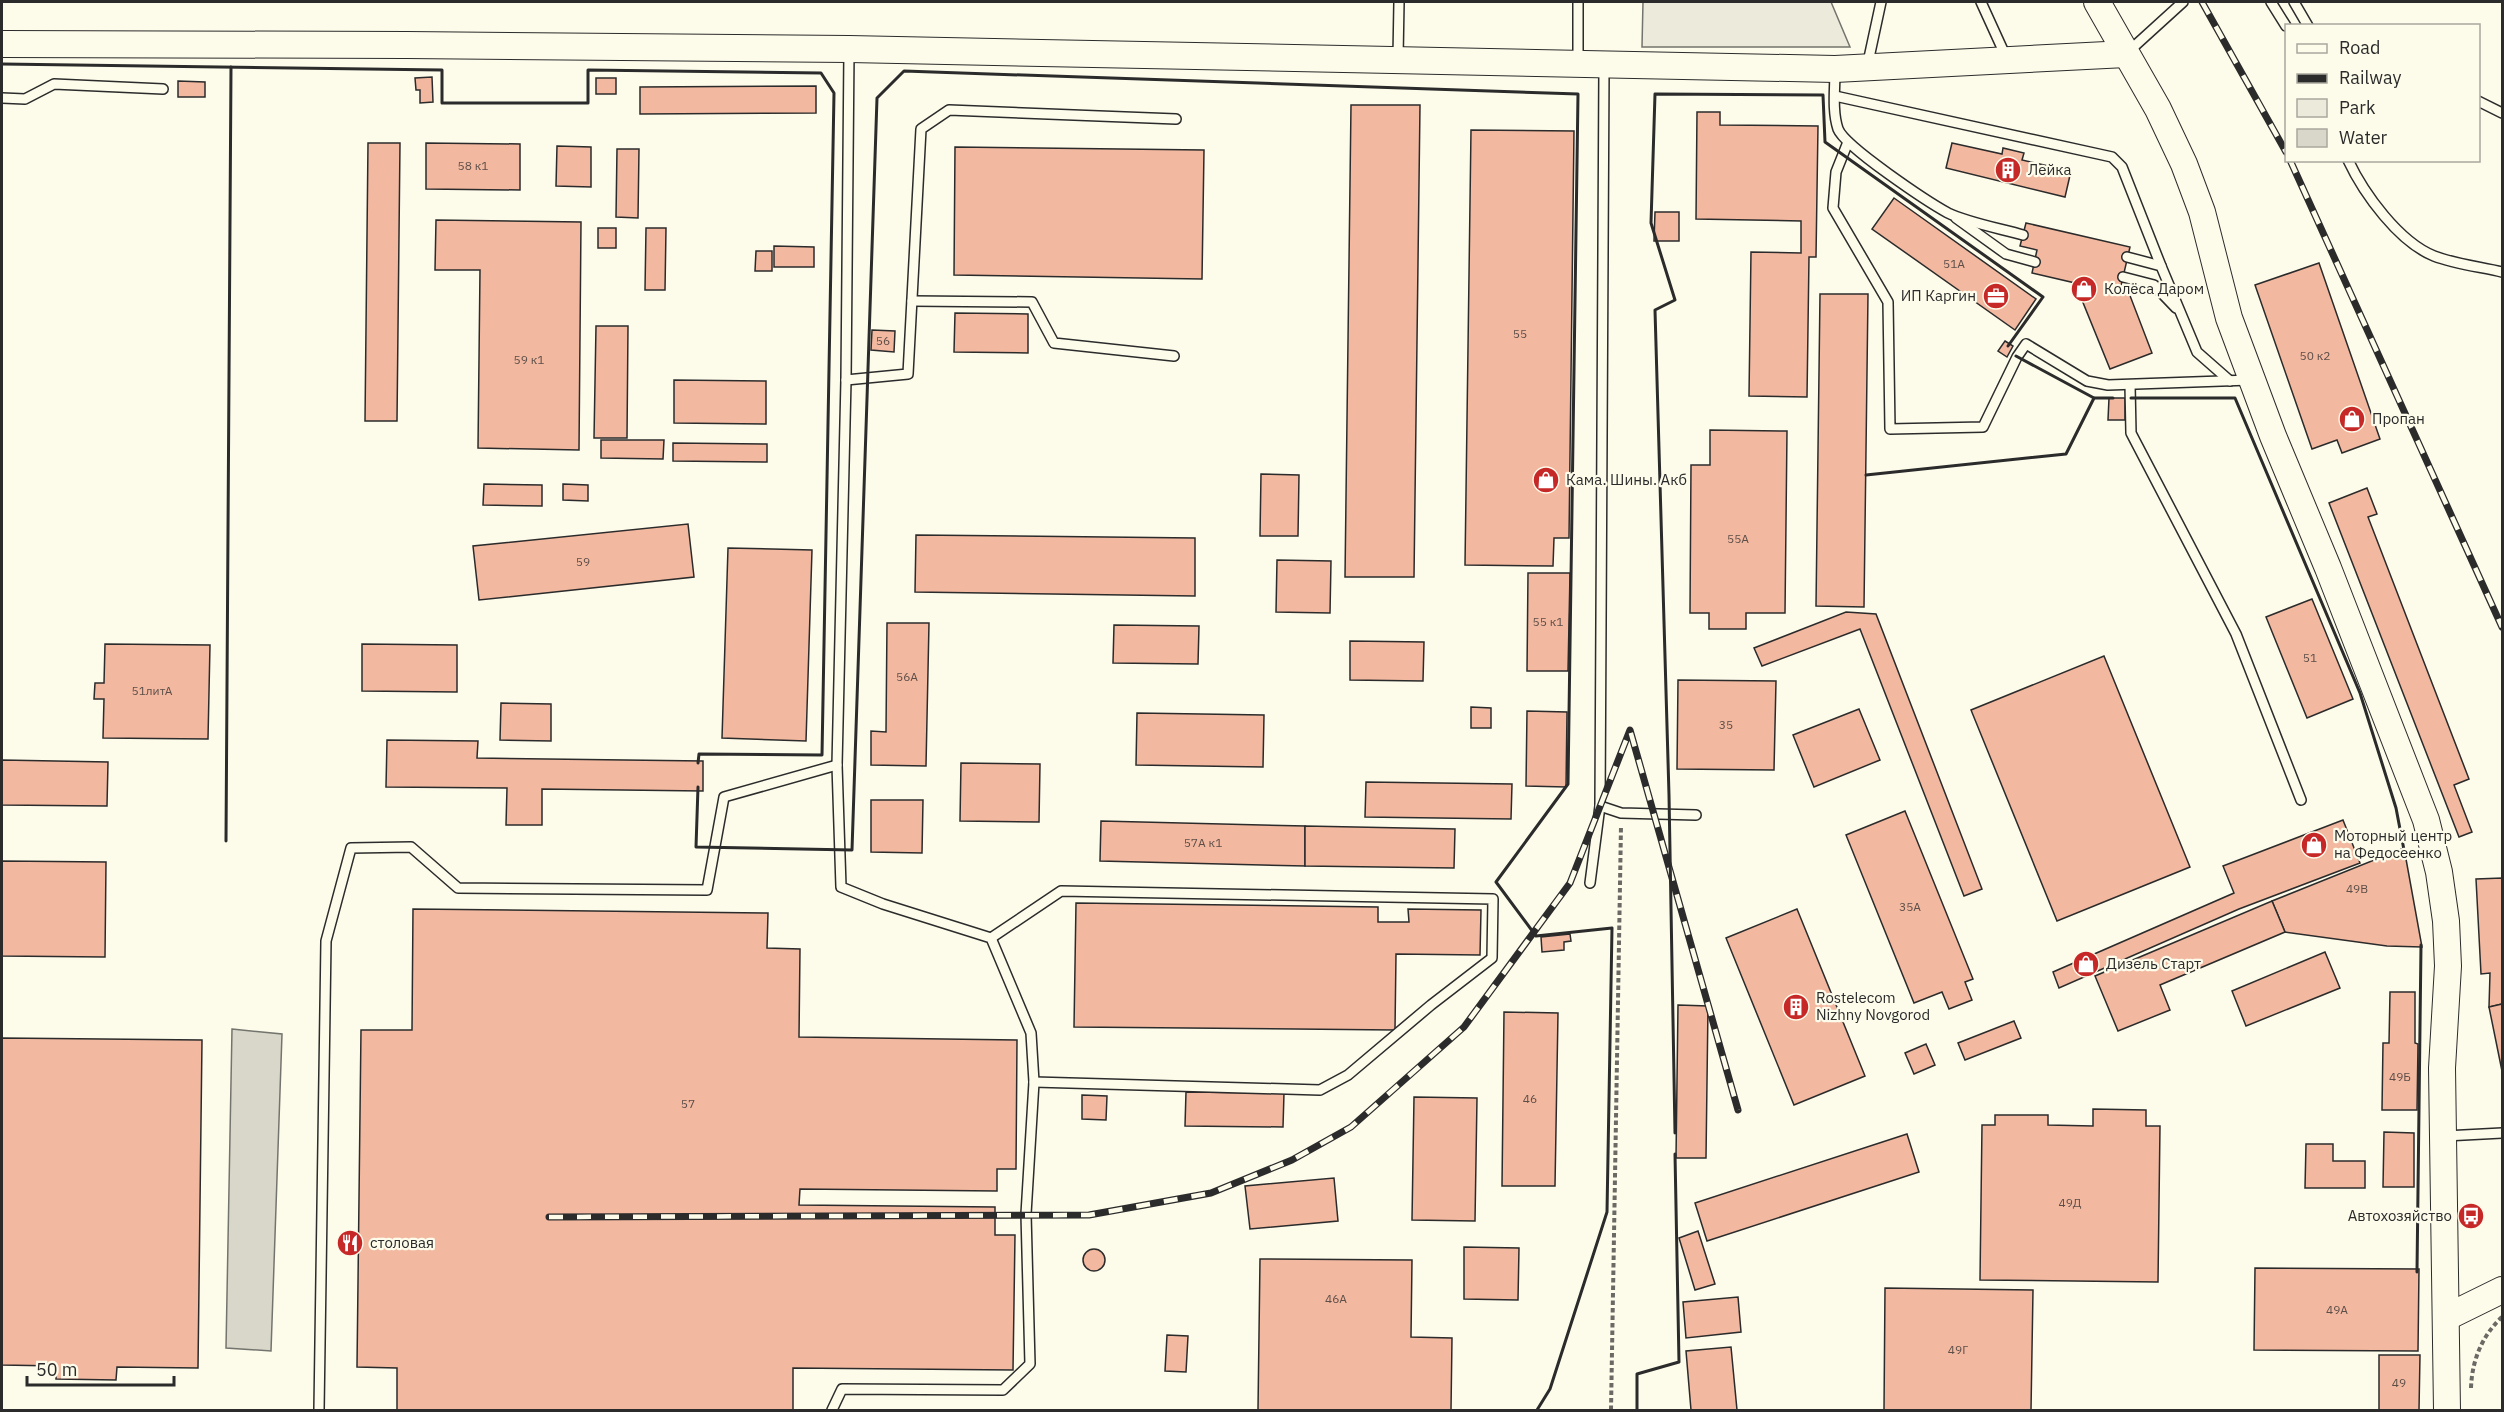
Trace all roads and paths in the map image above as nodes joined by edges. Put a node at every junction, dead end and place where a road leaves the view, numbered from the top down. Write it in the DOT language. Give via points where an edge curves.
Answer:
graph roads {
  1 [pos="1399,2"];
  2 [pos="1578,2"];
  3 [pos="1881,2"];
  4 [pos="1982,2"];
  5 [pos="2097,2"];
  6 [pos="2183,2"];
  7 [pos="2271,2"];
  8 [pos="2294,2"];
  9 [pos="2285,24"];
  10 [pos="2307,24"];
  11 [pos="2,44"];
  12 [pos="849,49"];
  13 [pos="2126,54"];
  14 [pos="1398,60"];
  15 [pos="2008,61"];
  16 [pos="1578,64"];
  17 [pos="1604,64"];
  18 [pos="1835,69"];
  19 [pos="1867,69"];
  20 [pos="163,89"];
  21 [pos="1834,96"];
  22 [pos="2,98"];
  23 [pos="2480,102"];
  24 [pos="2502,113"];
  25 [pos="1176,119"];
  26 [pos="1848,142"];
  27 [pos="2349,162"];
  28 [pos="1949,213"];
  29 [pos="2023,235"];
  30 [pos="2127,257"];
  31 [pos="2034,262"];
  32 [pos="2161,266"];
  33 [pos="2502,272"];
  34 [pos="2123,277"];
  35 [pos="912,301"];
  36 [pos="2181,314"];
  37 [pos="1174,356"];
  38 [pos="846,380"];
  39 [pos="2241,380"];
  40 [pos="2130,385"];
  41 [pos="837,765"];
  42 [pos="2301,800"];
  43 [pos="1600,806"];
  44 [pos="1621,813"];
  45 [pos="1696,815"];
  46 [pos="1590,883"];
  47 [pos="991,938"];
  48 [pos="1034,1082"];
  49 [pos="2502,1133"];
  50 [pos="2442,1137"];
  51 [pos="2502,1290"];
  52 [pos="2447,1317"];
  53 [pos="2502,1317"];
  54 [pos="2471,1391"];
  55 [pos="319,1410"];
  56 [pos="832,1410"];
  57 [pos="1611,1410"];
  58 [pos="2447,1410"];
  1 -- 14 [label="lane"];
  2 -- 16 [label="lane"];
  3 -- 19 [label="lane"];
  4 -- 15 [label="lane"];
  5 -- 13 [label="street"];
  6 -- 13 [label="lane"];
  7 -- 9 [label="lane"];
  8 -- 10 [label="lane"];
  11 -- 12 [label="street"];
  12 -- 14 [label="street"];
  12 -- 38 [label="lane"];
  13 -- 15 [label="street"];
  13 -- 39 [label="street" via="2158,109 2202,212"];
  14 -- 16 [label="street"];
  15 -- 19 [label="street"];
  16 -- 17 [label="street"];
  17 -- 18 [label="street"];
  17 -- 43 [label="lane"];
  18 -- 19 [label="street"];
  18 -- 21 [label="lane"];
  20 -- 22 [label="lane" via="54,84 25,99"];
  21 -- 26 [label="lane" via="1839,131"];
  21 -- 32 [label="lane" via="2112,158 2122,167"];
  23 -- 24 [label="lane"];
  25 -- 35 [label="lane" via="949,110 921,129"];
  26 -- 28 [label="lane"];
  26 -- 40 [label="lane" via="1836,172 1833,208 1888,302 1890,429 1983,427 2026,344 2087,381"];
  27 -- 33 [label="lane" via="2372,202 2403,235 2433,256"];
  28 -- 29 [label="lane"];
  28 -- 31 [label="lane" via="2006,254"];
  30 -- 32 [label="lane"];
  32 -- 36 [label="lane"];
  34 -- 36 [label="lane" via="2154,285"];
  35 -- 37 [label="lane" via="1032,302 1054,343"];
  35 -- 38 [label="lane" via="908,374"];
  36 -- 39 [label="lane" via="2197,352"];
  38 -- 41 [label="lane"];
  39 -- 40 [label="lane"];
  39 -- 50 [label="street" via="2426,820 2446,921"];
  40 -- 42 [label="lane" via="2131,433 2236,634"];
  41 -- 47 [label="lane" via="841,887"];
  41 -- 55 [label="lane" via="724,797 707,890 458,888 411,847 351,848 326,941"];
  43 -- 44 [label="lane"];
  43 -- 46 [label="lane"];
  44 -- 45 [label="lane"];
  44 -- 57 [label="path"];
  47 -- 48 [label="lane" via="1030,1034"];
  47 -- 48 [label="lane" via="1061,891 1493,899 1492,958 1348,1075 1320,1090"];
  48 -- 56 [label="lane" via="1026,1214 1030,1364 1003,1390 842,1389"];
  49 -- 50 [label="lane"];
  50 -- 52 [label="street"];
  51 -- 52 [label="street"];
  52 -- 58 [label="street"];
  53 -- 54 [label="path" via="2490,1329 2477,1353"];
}
